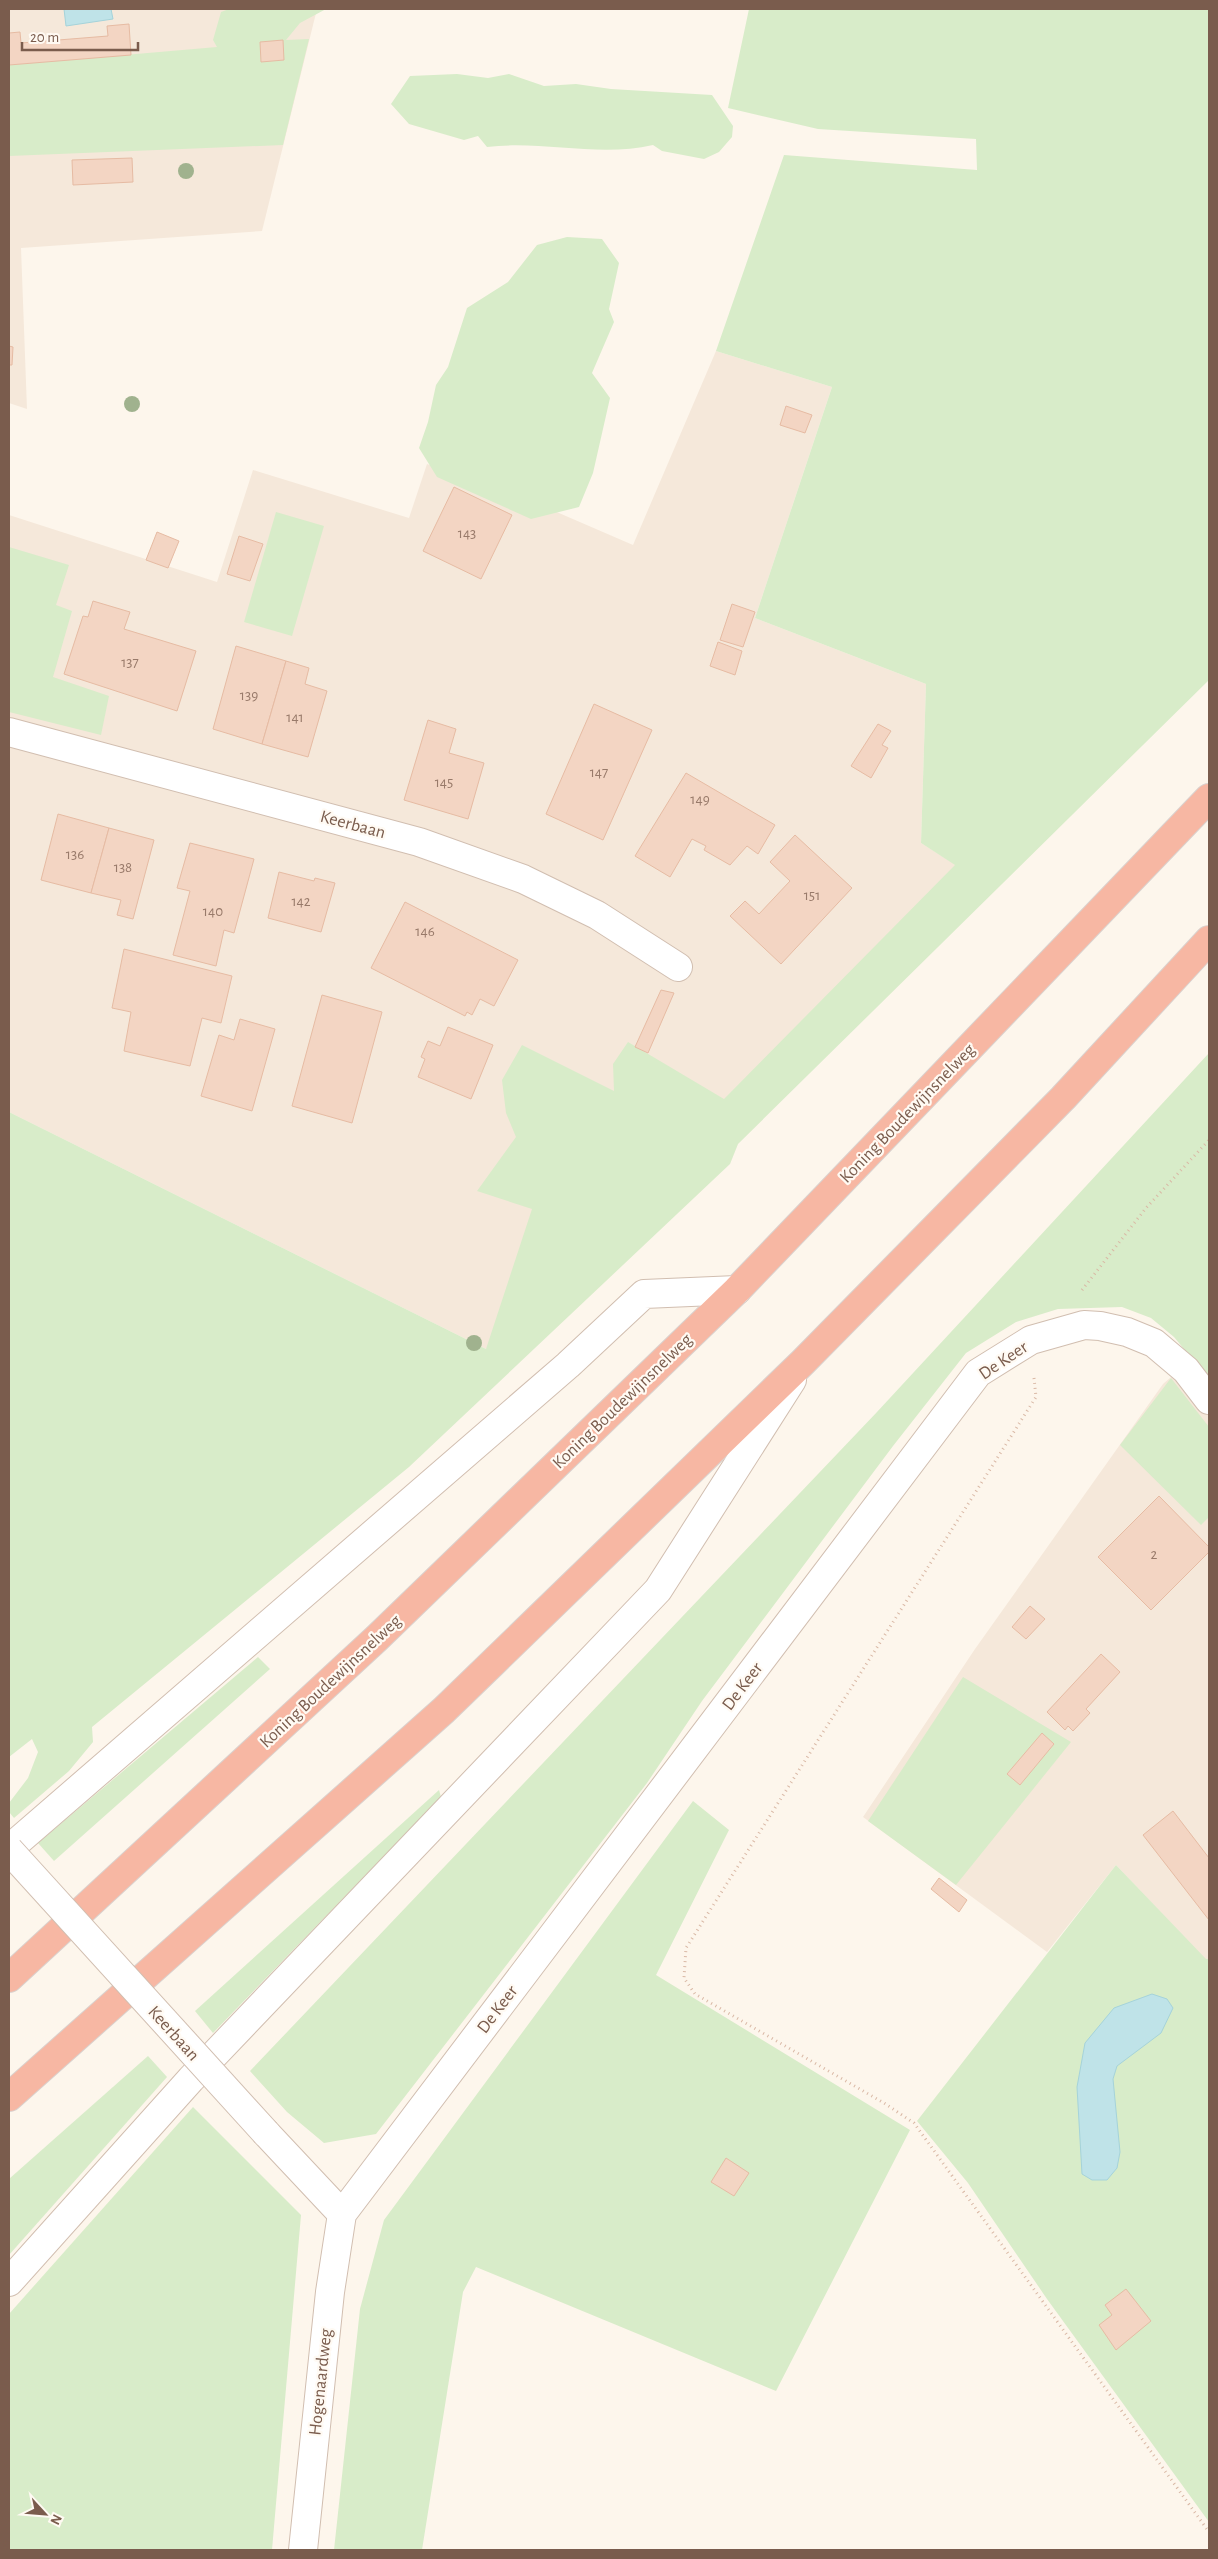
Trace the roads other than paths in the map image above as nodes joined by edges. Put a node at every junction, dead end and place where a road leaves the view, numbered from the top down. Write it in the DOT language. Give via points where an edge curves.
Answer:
graph roads {
  1 [pos="9,732"];
  2 [pos="1209,798"];
  3 [pos="1209,940"];
  4 [pos="678,967"];
  5 [pos="737,1290"];
  6 [pos="804,1362"];
  7 [pos="1209,1400"];
  8 [pos="9,1850"];
  9 [pos="9,1978"];
  10 [pos="9,2098"];
  11 [pos="342,2214"];
  12 [pos="9,2282"];
  13 [pos="303,2550"];
  1 -- 4 [label="street, Keerbaan" via="419,842 523,879 598,915"];
  2 -- 5 [label="highway, Koning Boudewijnsnelweg"];
  3 -- 6 [label="highway" via="1063,1098"];
  5 -- 8 [label="street" via="644,1294 568,1365"];
  5 -- 9 [label="highway, Koning Boudewijnsnelweg" via="370,1645"];
  6 -- 10 [label="highway" via="444,1710"];
  6 -- 12 [label="street" via="658,1590 191,2079"];
  7 -- 11 [label="street, De Keer" via="1186,1370 1154,1343 1100,1326 1084,1325 1031,1340 978,1373"];
  8 -- 11 [label="street, Keerbaan, bridge"];
  11 -- 13 [label="street, Hogenaardweg" via="330,2292"];
}
